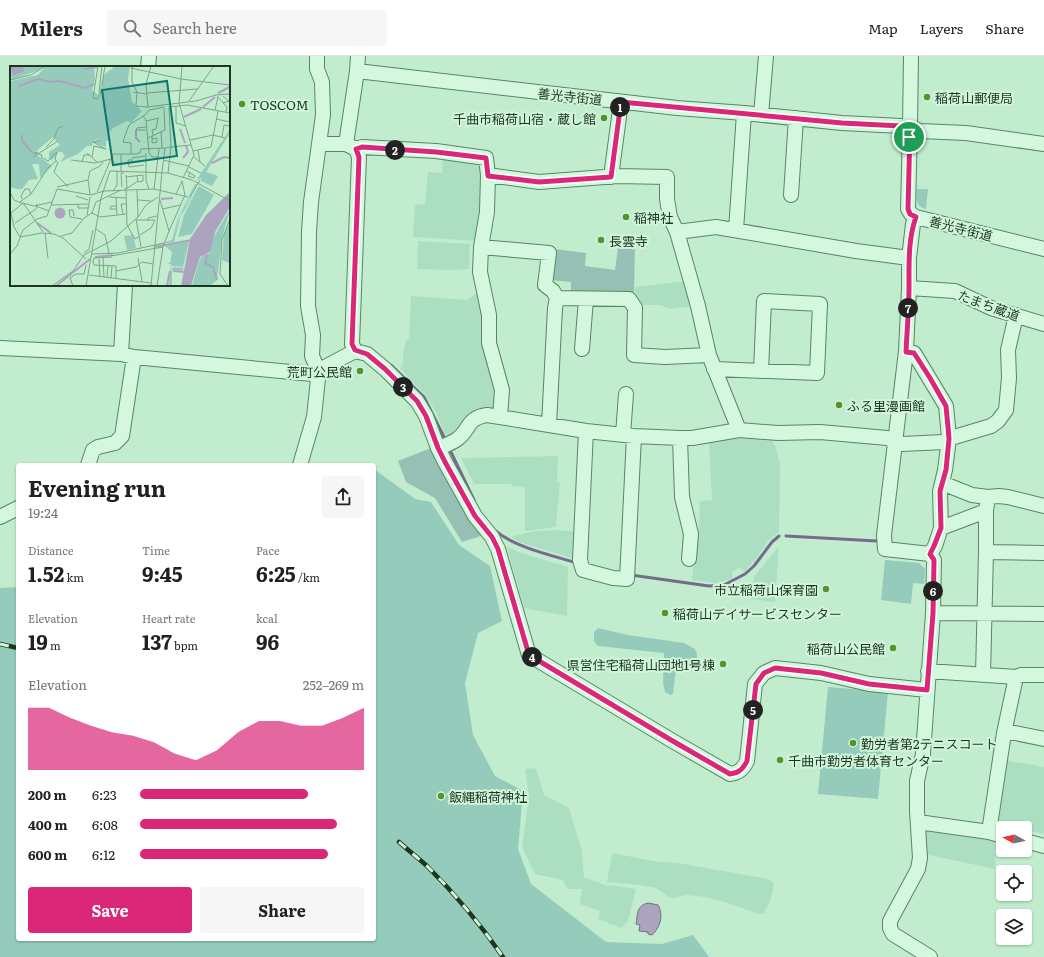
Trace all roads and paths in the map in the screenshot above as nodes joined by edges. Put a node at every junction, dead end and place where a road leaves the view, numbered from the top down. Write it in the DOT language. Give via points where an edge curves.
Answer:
graph roads {
  1 [pos="149,56"];
  2 [pos="317,56"];
  3 [pos="358,56"];
  4 [pos="766,56"];
  5 [pos="911,56"];
  6 [pos="148,66"];
  7 [pos="357,71"];
  8 [pos="621,102"];
  9 [pos="744,113"];
  10 [pos="761,115"];
  11 [pos="796,118"];
  12 [pos="910,128"];
  13 [pos="319,144"];
  14 [pos="1044,144"];
  15 [pos="351,147"];
  16 [pos="488,176"];
  17 [pos="611,177"];
  18 [pos="791,195"];
  19 [pos="916,217"];
  20 [pos="736,230"];
  21 [pos="676,232"];
  22 [pos="481,247"];
  23 [pos="1044,249"];
  24 [pos="909,258"];
  25 [pos="125,286"];
  26 [pos="909,288"];
  27 [pos="557,298"];
  28 [pos="586,299"];
  29 [pos="1016,315"];
  30 [pos="1044,324"];
  31 [pos="0,348"];
  32 [pos="582,349"];
  33 [pos="355,350"];
  34 [pos="906,352"];
  35 [pos="128,355"];
  36 [pos="709,355"];
  37 [pos="714,369"];
  38 [pos="318,370"];
  39 [pos="761,372"];
  40 [pos="626,394"];
  41 [pos="500,417"];
  42 [pos="550,425"];
  43 [pos="739,430"];
  44 [pos="586,431"];
  45 [pos="629,435"];
  46 [pos="680,438"];
  47 [pos="949,439"];
  48 [pos="895,441"];
  49 [pos="444,445"];
  50 [pos="89,463"];
  51 [pos="301,463"];
  52 [pos="942,483"];
  53 [pos="987,504"];
  54 [pos="1044,506"];
  55 [pos="16,509"];
  56 [pos="0,517"];
  57 [pos="941,528"];
  58 [pos="986,552"];
  59 [pos="1044,553"];
  60 [pos="930,554"];
  61 [pos="689,558"];
  62 [pos="933,613"];
  63 [pos="984,613"];
  64 [pos="1044,614"];
  65 [pos="928,671"];
  66 [pos="983,675"];
  67 [pos="1044,675"];
  68 [pos="1016,677"];
  69 [pos="927,690"];
  70 [pos="1004,733"];
  71 [pos="1044,739"];
  72 [pos="918,822"];
  73 [pos="989,832"];
  74 [pos="996,834"];
  75 [pos="1032,843"];
  76 [pos="1044,846"];
  77 [pos="930,957"];
  1 -- 6 [label="street"];
  2 -- 13 [label="street" via="317,69 322,82 323,115"];
  3 -- 7 [label="street"];
  4 -- 10 [label="street"];
  5 -- 12 [label="street"];
  7 -- 8 [label="street, 善光寺街道"];
  7 -- 15 [label="street"];
  8 -- 9 [label="street, 善光寺街道"];
  8 -- 17 [label="street"];
  9 -- 10 [label="street, 善光寺街道"];
  9 -- 20 [label="street"];
  10 -- 11 [label="street, 善光寺街道"];
  11 -- 12 [label="street, 善光寺街道"];
  11 -- 18 [label="street"];
  12 -- 14 [label="street"];
  12 -- 19 [label="street, 善光寺街道" via="908,209 910,214"];
  13 -- 15 [label="street"];
  13 -- 38 [label="street" via="311,202 308,306 313,335 312,356"];
  15 -- 16 [label="street" via="486,158"];
  15 -- 33 [label="street" via="359,157 352,344"];
  16 -- 17 [label="street" via="539,182"];
  16 -- 22 [label="street" via="487,212"];
  17 -- 21 [label="street" via="667,177 667,199"];
  19 -- 23 [label="street, 善光寺街道"];
  19 -- 24 [label="street"];
  20 -- 21 [label="street" via="716,227"];
  20 -- 24 [label="street"];
  21 -- 36 [label="street" via="698,306"];
  22 -- 27 [label="street" via="549,253 545,285"];
  22 -- 41 [label="street" via="480,272 489,315 489,343 502,390"];
  24 -- 26 [label="street"];
  25 -- 35 [label="street"];
  26 -- 29 [label="street, たまち蔵道" via="955,292 981,304"];
  26 -- 34 [label="street"];
  27 -- 28 [label="street"];
  27 -- 42 [label="street"];
  28 -- 32 [label="street"];
  28 -- 36 [label="street" via="629,299 635,308 634,355"];
  29 -- 30 [label="street, たまち蔵道"];
  29 -- 47 [label="street" via="1008,350 1006,410 991,426"];
  31 -- 35 [label="street"];
  33 -- 38 [label="street"];
  33 -- 49 [label="street" via="367,354 417,401"];
  34 -- 47 [label="street" via="914,353 946,406"];
  34 -- 48 [label="street"];
  35 -- 38 [label="street" via="312,374"];
  35 -- 50 [label="street" via="122,436 115,443 93,450"];
  36 -- 37 [label="street"];
  37 -- 39 [label="street"];
  37 -- 43 [label="street"];
  38 -- 51 [label="street" via="314,417"];
  39 -- 39 [label="street" via="817,373 820,304 764,301"];
  40 -- 45 [label="street"];
  41 -- 42 [label="street"];
  41 -- 49 [label="street" via="487,415 472,420 456,440"];
  42 -- 44 [label="street"];
  43 -- 46 [label="street"];
  43 -- 48 [label="street" via="778,433 820,432 887,438"];
  44 -- 45 [label="street"];
  44 -- 45 [label="street" via="581,564 583,570 613,578 628,574"];
  45 -- 46 [label="street"];
  46 -- 61 [label="street" via="682,497 691,534"];
  47 -- 48 [label="street" via="944,442 902,444"];
  47 -- 52 [label="street"];
  48 -- 60 [label="street" via="884,546 886,549"];
  49 -- 69 [label="street" via="475,516 498,549 529,655 730,774 743,769 747,761 756,684 764,673 775,668 821,673 869,684"];
  52 -- 53 [label="street"];
  52 -- 57 [label="street"];
  53 -- 54 [label="street" via="999,496"];
  53 -- 57 [label="street"];
  53 -- 58 [label="street"];
  55 -- 56 [label="street"];
  57 -- 60 [label="street"];
  58 -- 59 [label="street"];
  58 -- 63 [label="street"];
  60 -- 62 [label="street" via="934,560"];
  62 -- 63 [label="street"];
  62 -- 65 [label="street"];
  63 -- 64 [label="street"];
  63 -- 66 [label="street"];
  65 -- 66 [label="street"];
  65 -- 69 [label="street"];
  66 -- 68 [label="street"];
  67 -- 68 [label="street"];
  68 -- 70 [label="street"];
  69 -- 72 [label="street" via="923,754 917,781"];
  70 -- 71 [label="street"];
  70 -- 73 [label="street"];
  72 -- 73 [label="street"];
  72 -- 77 [label="street" via="918,869 890,921 890,928 893,934"];
  73 -- 74 [label="street"];
  75 -- 76 [label="street"];
}
